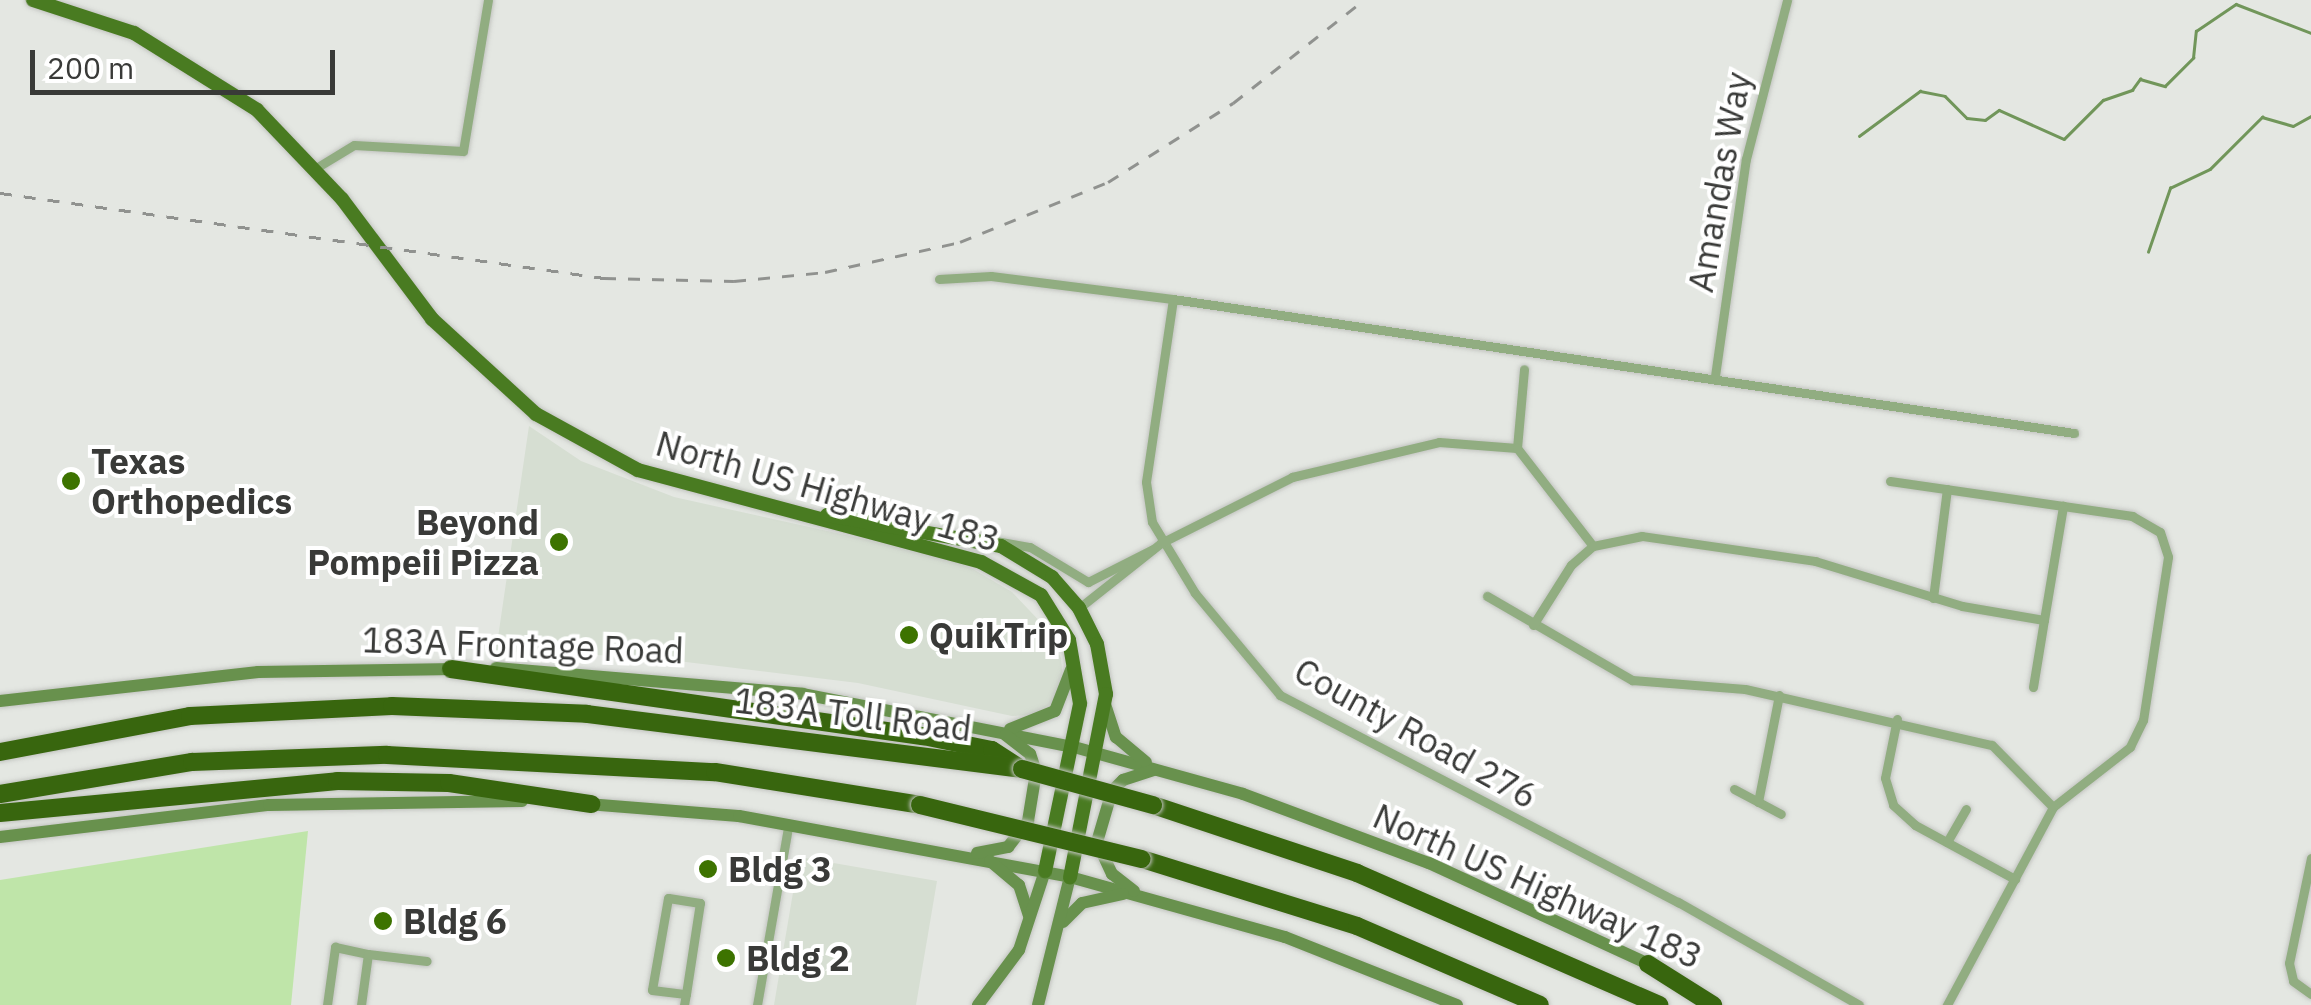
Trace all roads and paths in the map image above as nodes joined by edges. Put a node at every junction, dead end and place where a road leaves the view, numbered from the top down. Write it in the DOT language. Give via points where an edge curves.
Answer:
graph roads {
  1 [pos="33,0"];
  2 [pos="488,0"];
  3 [pos="1787,0"];
  4 [pos="316,168"];
  5 [pos="940,279"];
  6 [pos="1173,299"];
  7 [pos="1524,369"];
  8 [pos="1715,376"];
  9 [pos="2074,433"];
  10 [pos="1517,448"];
  11 [pos="1890,481"];
  12 [pos="1947,489"];
  13 [pos="2062,506"];
  14 [pos="806,514"];
  15 [pos="970,537"];
  16 [pos="1157,546"];
  17 [pos="1593,546"];
  18 [pos="1041,595"];
  19 [pos="1487,596"];
  20 [pos="1932,598"];
  21 [pos="1079,608"];
  22 [pos="2044,620"];
  23 [pos="1533,625"];
  24 [pos="1073,652"];
  25 [pos="451,669"];
  26 [pos="2034,688"];
  27 [pos="1779,696"];
  28 [pos="0,701"];
  29 [pos="1105,702"];
  30 [pos="1897,719"];
  31 [pos="1001,730"];
  32 [pos="1074,747"];
  33 [pos="0,752"];
  34 [pos="1095,753"];
  35 [pos="1022,769"];
  36 [pos="1156,770"];
  37 [pos="1734,789"];
  38 [pos="0,794"];
  39 [pos="1758,802"];
  40 [pos="590,804"];
  41 [pos="2053,807"];
  42 [pos="1966,809"];
  43 [pos="0,813"];
  44 [pos="1781,814"];
  45 [pos="788,827"];
  46 [pos="0,837"];
  47 [pos="1948,842"];
  48 [pos="964,855"];
  49 [pos="2311,858"];
  50 [pos="988,859"];
  51 [pos="1045,871"];
  52 [pos="1070,877"];
  53 [pos="2015,879"];
  54 [pos="1132,894"];
  55 [pos="1030,923"];
  56 [pos="1058,928"];
  57 [pos="368,954"];
  58 [pos="427,961"];
  59 [pos="1648,964"];
  60 [pos="2311,994"];
  61 [pos="685,1000"];
  62 [pos="327,1005"];
  63 [pos="360,1005"];
  64 [pos="757,1005"];
  65 [pos="978,1005"];
  66 [pos="1038,1005"];
  67 [pos="1457,1005"];
  68 [pos="1540,1005"];
  69 [pos="1659,1005"];
  70 [pos="1713,1005"];
  71 [pos="1723,1005"];
  72 [pos="1859,1005"];
  73 [pos="1947,1005"];
  1 -- 4 [label="main road, North US Highway 183" via="98,18 193,65 256,110"];
  2 -- 4 [label="street" via="464,151 354,145"];
  3 -- 8 [label="street, Amandas Way" via="1746,159"];
  4 -- 14 [label="main road, North US Highway 183" via="432,319 536,414 638,470"];
  5 -- 6 [label="street" via="991,276"];
  6 -- 8 [label="street"];
  6 -- 16 [label="street, County Road 276" via="1146,482"];
  7 -- 10 [label="street"];
  8 -- 9 [label="street"];
  10 -- 16 [label="street" via="1439,442 1328,464"];
  10 -- 17 [label="street"];
  11 -- 12 [label="street"];
  12 -- 13 [label="street"];
  12 -- 20 [label="street"];
  13 -- 22 [label="street"];
  13 -- 41 [label="street" via="2149,522 2168,557 2143,720 2116,765"];
  14 -- 15 [label="main road, North US Highway 183"];
  14 -- 18 [label="main road, North US Highway 183" via="981,562"];
  15 -- 16 [label="street" via="989,535 1030,547 1088,582"];
  15 -- 21 [label="main road, North US Highway 183" via="1042,570"];
  16 -- 21 [label="street"];
  16 -- 72 [label="street, County Road 276" via="1280,695 1678,902"];
  17 -- 20 [label="street" via="1642,536 1815,561"];
  17 -- 23 [label="street" via="1570,565"];
  18 -- 21 [label="main road, North US Highway 183"];
  18 -- 24 [label="main road"];
  19 -- 23 [label="street"];
  20 -- 22 [label="street"];
  21 -- 29 [label="main road, North US Highway 183" via="1101,657"];
  22 -- 26 [label="street"];
  23 -- 27 [label="street" via="1632,680"];
  24 -- 31 [label="main road" via="1069,688 1058,708"];
  24 -- 32 [label="main road" via="1080,704"];
  25 -- 28 [label="main road, 183A Frontage Road" via="258,672"];
  25 -- 31 [label="main road, 183A Frontage Road" via="698,681"];
  25 -- 35 [label="highway" via="923,736 992,750"];
  27 -- 30 [label="street"];
  27 -- 39 [label="street"];
  29 -- 34 [label="main road, North US Highway 183"];
  29 -- 36 [label="main road" via="1121,745"];
  30 -- 41 [label="street" via="1992,745"];
  30 -- 47 [label="street" via="1887,791 1903,816"];
  31 -- 32 [label="main road, 183A Frontage Road"];
  31 -- 48 [label="main road" via="1034,764 1028,821 1008,847"];
  32 -- 34 [label="main road, 183A Frontage Road"];
  32 -- 51 [label="main road"];
  33 -- 35 [label="highway, 183A Toll Road" via="190,716 357,706 587,714"];
  34 -- 36 [label="main road, 183A Frontage Road"];
  34 -- 52 [label="main road, North US Highway 183"];
  35 -- 69 [label="highway, 183A Toll Road, bridge" via="1357,874"];
  36 -- 54 [label="main road" via="1123,780 1112,792 1097,842 1112,874"];
  36 -- 59 [label="main road, North US Highway 183" via="1430,863"];
  37 -- 39 [label="street"];
  38 -- 68 [label="highway, bridge" via="192,762 387,755 715,772 920,806 1142,859 1357,926"];
  39 -- 44 [label="street"];
  40 -- 43 [label="highway" via="465,784 336,780"];
  40 -- 45 [label="main road"];
  40 -- 46 [label="main road" via="458,799 269,805"];
  41 -- 53 [label="street"];
  42 -- 47 [label="street"];
  45 -- 48 [label="main road"];
  45 -- 64 [label="street"];
  47 -- 53 [label="street"];
  48 -- 50 [label="main road"];
  49 -- 60 [label="street" via="2289,963 2293,981"];
  50 -- 51 [label="main road"];
  50 -- 55 [label="main road" via="1019,886"];
  51 -- 52 [label="main road"];
  51 -- 55 [label="main road"];
  52 -- 54 [label="main road"];
  52 -- 56 [label="main road"];
  53 -- 73 [label="street"];
  54 -- 56 [label="main road" via="1082,903"];
  54 -- 67 [label="main road" via="1286,938"];
  55 -- 65 [label="main road" via="1005,975"];
  56 -- 66 [label="main road"];
  57 -- 58 [label="street"];
  57 -- 62 [label="street" via="335,947"];
  57 -- 63 [label="street"];
  59 -- 70 [label="highway"];
  59 -- 71 [label="main road, North US Highway 183"];
  61 -- 61 [label="street" via="700,904 668,898 652,990"];
}
